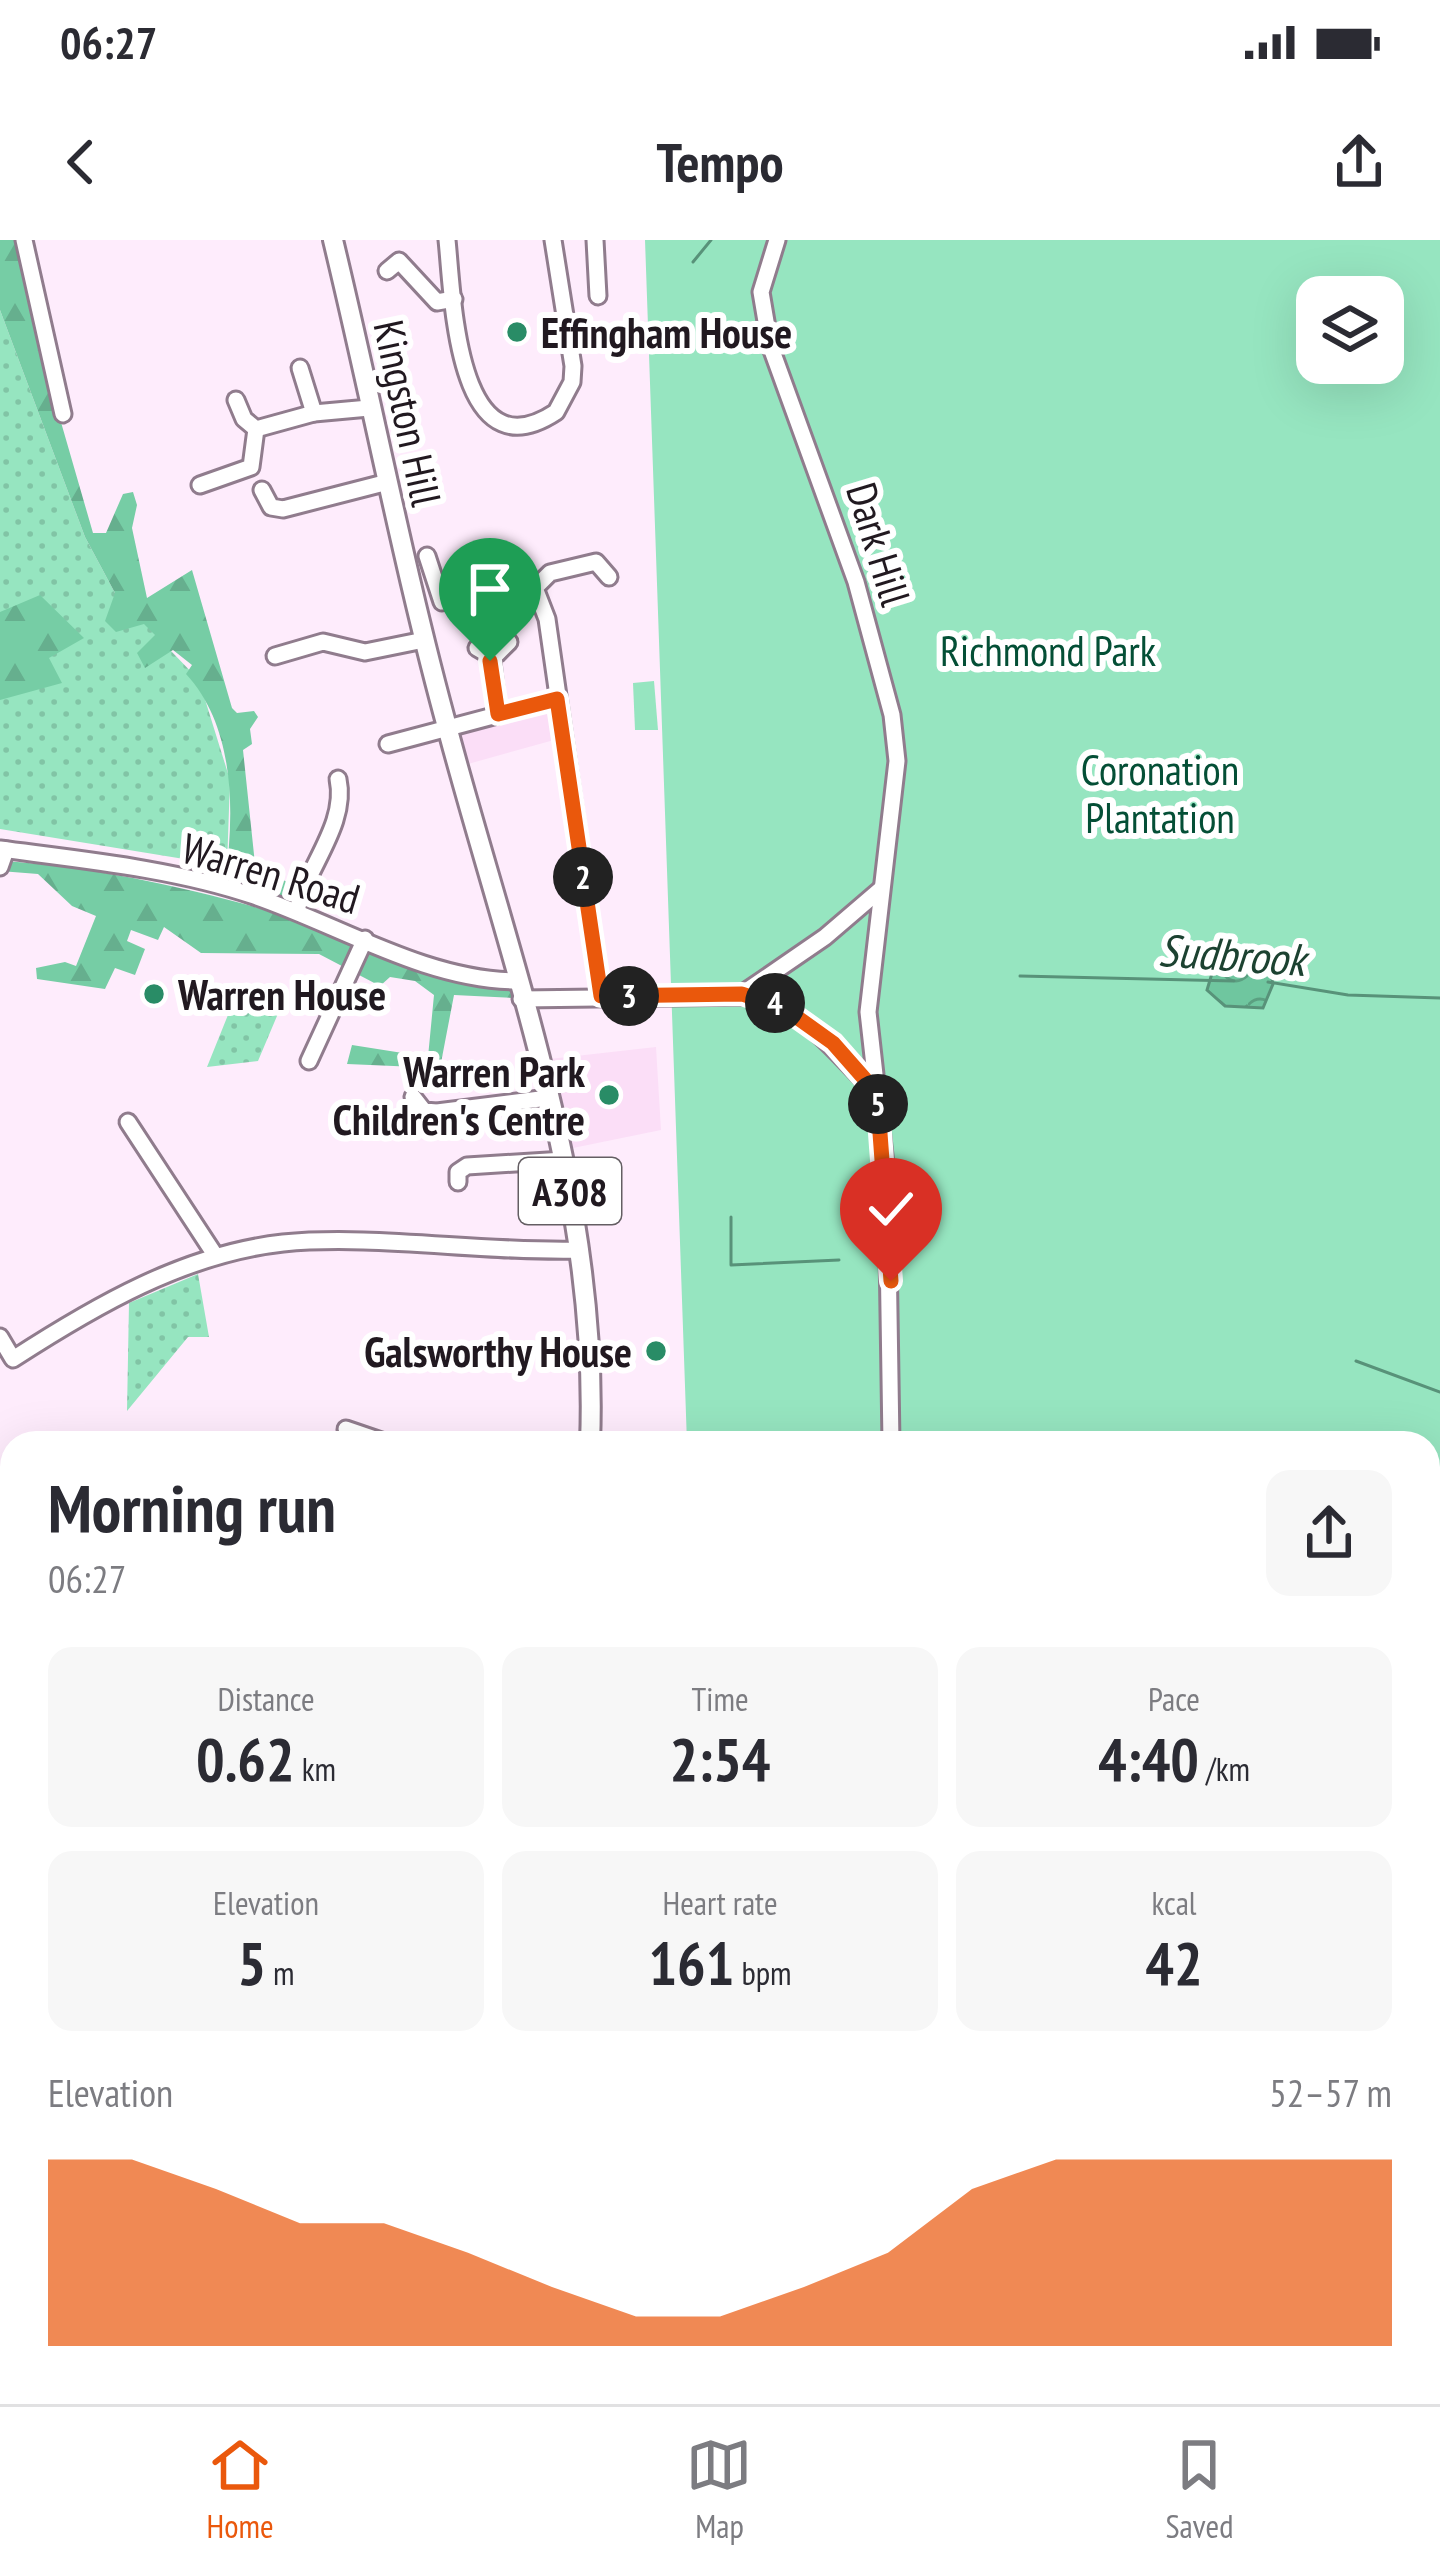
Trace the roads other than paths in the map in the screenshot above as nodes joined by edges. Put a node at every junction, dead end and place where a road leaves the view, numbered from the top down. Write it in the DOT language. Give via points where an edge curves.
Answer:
graph roads {
  1 [pos="24,240"];
  2 [pos="333,240"];
  3 [pos="446,240"];
  4 [pos="553,240"];
  5 [pos="596,240"];
  6 [pos="777,240"];
  7 [pos="387,271"];
  8 [pos="598,296"];
  9 [pos="454,298"];
  10 [pos="300,368"];
  11 [pos="236,400"];
  12 [pos="369,409"];
  13 [pos="314,413"];
  14 [pos="63,414"];
  15 [pos="256,429"];
  16 [pos="384,483"];
  17 [pos="200,485"];
  18 [pos="262,490"];
  19 [pos="427,556"];
  20 [pos="609,577"];
  21 [pos="536,591"];
  22 [pos="424,640"];
  23 [pos="493,652"];
  24 [pos="275,656"];
  25 [pos="557,699"];
  26 [pos="498,714"];
  27 [pos="447,729"];
  28 [pos="388,744"];
  29 [pos="338,779"];
  30 [pos="3,849"];
  31 [pos="0,867"];
  32 [pos="881,890"];
  33 [pos="297,911"];
  34 [pos="364,939"];
  35 [pos="519,990"];
  36 [pos="742,994"];
  37 [pos="601,996"];
  38 [pos="309,1061"];
  39 [pos="877,1093"];
  40 [pos="413,1097"];
  41 [pos="548,1098"];
  42 [pos="128,1122"];
  43 [pos="564,1160"];
  44 [pos="458,1182"];
  45 [pos="580,1250"];
  46 [pos="214,1256"];
  47 [pos="0,1337"];
  48 [pos="6,1364"];
  49 [pos="346,1429"];
  50 [pos="352,1431"];
  51 [pos="589,1431"];
  52 [pos="891,1431"];
  1 -- 14 [label="street"];
  2 -- 12 [label="main road, Kingston Hill / A308"];
  3 -- 9 [label="street"];
  4 -- 9 [label="street" via="573,366 562,406 548,418 516,425 481,409 469,387"];
  5 -- 8 [label="street" via="606,267"];
  6 -- 32 [label="street, Dark Hill" via="761,292 770,345 856,582 892,715 896,810"];
  7 -- 9 [label="street" via="399,261 437,302"];
  10 -- 13 [label="street"];
  11 -- 15 [label="street"];
  12 -- 13 [label="street"];
  12 -- 16 [label="main road, Kingston Hill / A308"];
  13 -- 15 [label="street"];
  15 -- 17 [label="street" via="251,467"];
  16 -- 18 [label="street" via="267,512"];
  16 -- 22 [label="main road, Kingston Hill / A308"];
  19 -- 21 [label="street" via="442,602 502,584"];
  20 -- 21 [label="street" via="597,555 550,573"];
  21 -- 25 [label="street"];
  22 -- 24 [label="street" via="365,652 323,642"];
  22 -- 27 [label="main road, Kingston Hill / A308"];
  23 -- 26 [label="street"];
  25 -- 26 [label="street"];
  25 -- 37 [label="street"];
  26 -- 27 [label="street"];
  27 -- 28 [label="street"];
  27 -- 35 [label="main road, Kingston Hill / A308"];
  29 -- 33 [label="street" via="322,858 302,886"];
  30 -- 31 [label="street"];
  30 -- 33 [label="street, Warren Road" via="221,887"];
  32 -- 36 [label="street"];
  32 -- 39 [label="street, Dark Hill" via="868,1012"];
  33 -- 34 [label="street, Warren Road"];
  34 -- 35 [label="street, Warren Road"];
  34 -- 38 [label="street"];
  35 -- 37 [label="street, Warren Road"];
  35 -- 41 [label="main road, Kingston Hill / A308"];
  36 -- 37 [label="street, Warren Road"];
  36 -- 39 [label="street" via="806,1021"];
  39 -- 52 [label="street, Dark Hill" via="891,1281"];
  40 -- 41 [label="street" via="436,1112"];
  41 -- 43 [label="main road, Kingston Hill / A308"];
  42 -- 46 [label="street"];
  43 -- 44 [label="street" via="467,1166"];
  43 -- 45 [label="main road, Kingston Hill / A308"];
  45 -- 46 [label="street" via="287,1243"];
  45 -- 51 [label="main road, Kingston Hill / A308"];
  46 -- 48 [label="street" via="74,1319"];
  47 -- 48 [label="street"];
  49 -- 50 [label="street"];
}
